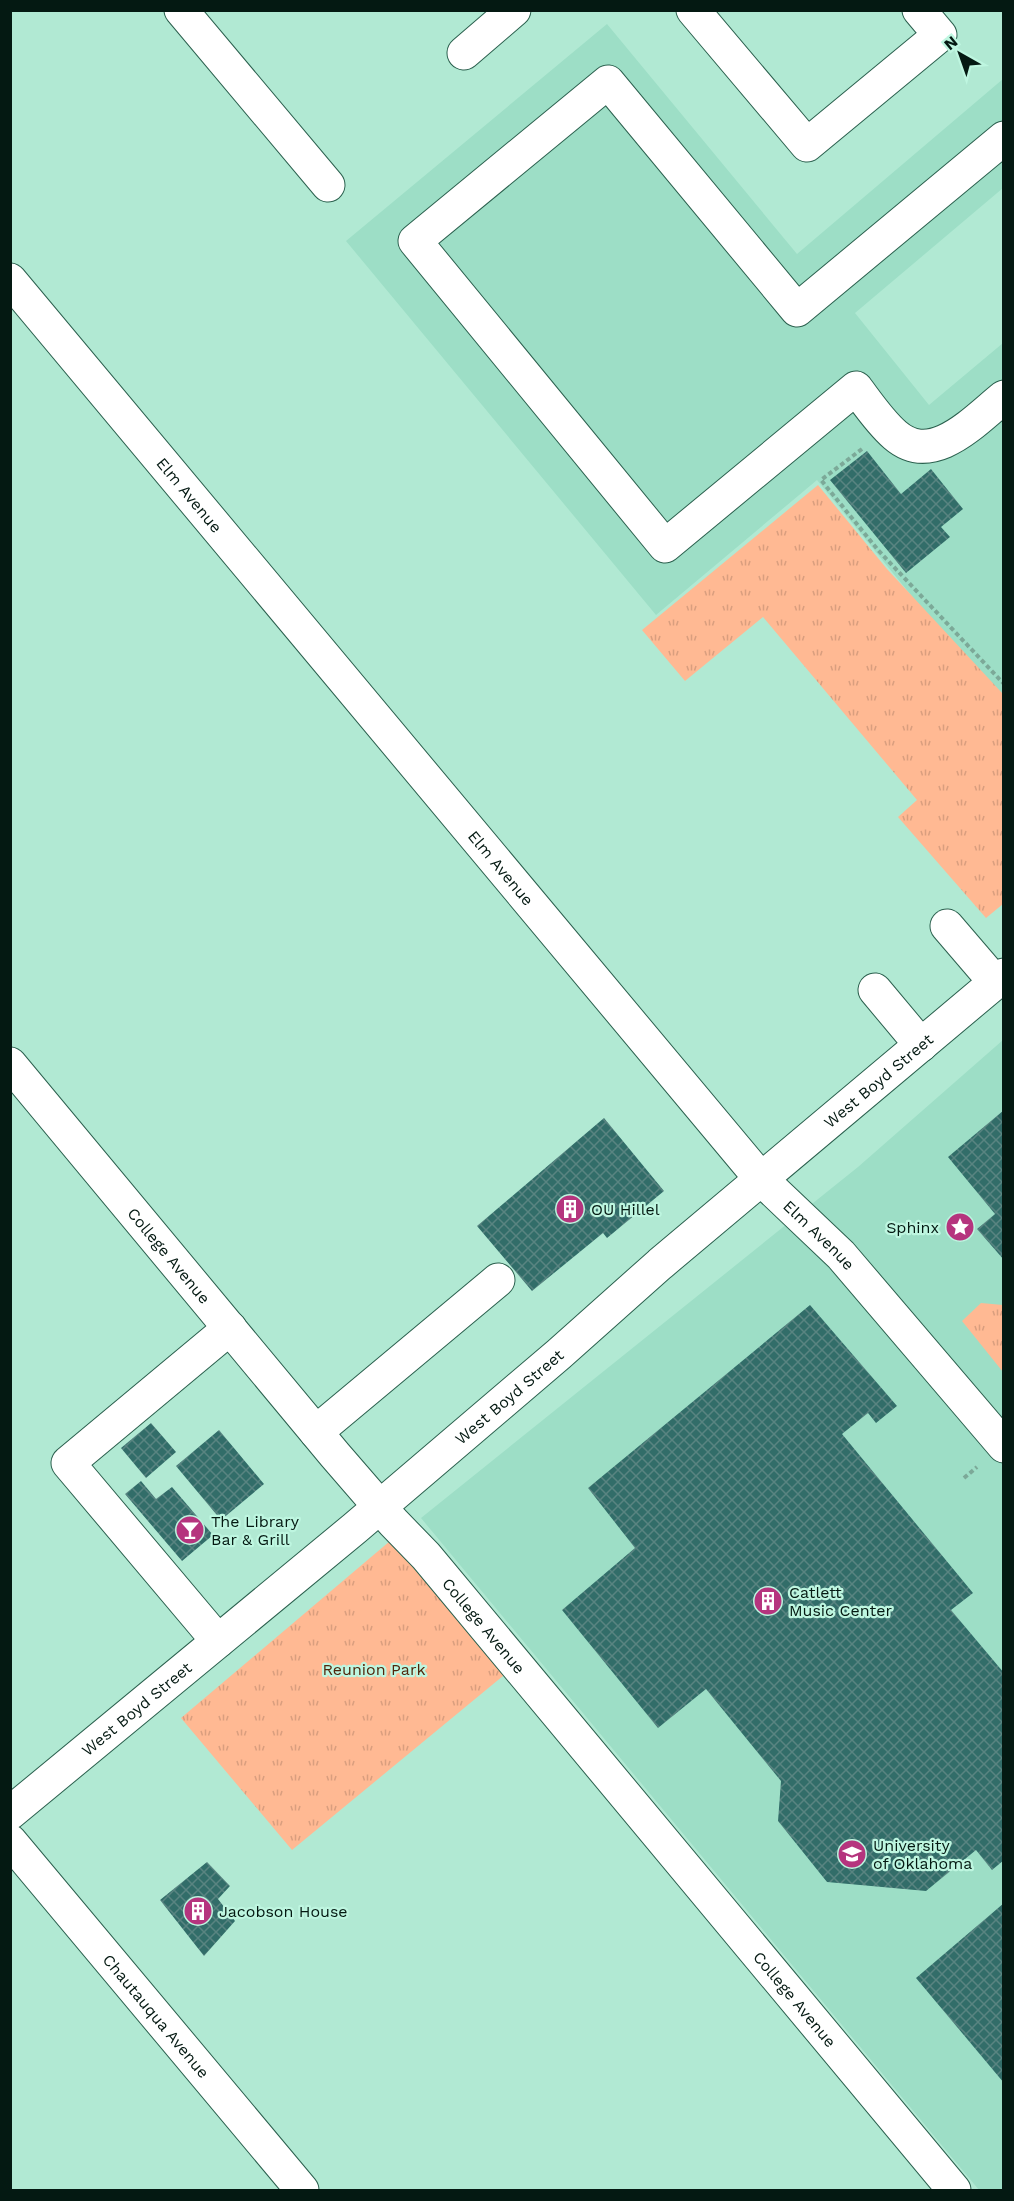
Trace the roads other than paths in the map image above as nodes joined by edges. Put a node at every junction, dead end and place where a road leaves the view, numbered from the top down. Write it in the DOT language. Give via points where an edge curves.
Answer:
graph roads {
  1 [pos="181,10"];
  2 [pos="514,10"];
  3 [pos="693,10"];
  4 [pos="920,10"];
  5 [pos="464,53"];
  6 [pos="1004,138"];
  7 [pos="328,185"];
  8 [pos="10,280"];
  9 [pos="1004,397"];
  10 [pos="947,926"];
  11 [pos="999,979"];
  12 [pos="874,990"];
  13 [pos="921,1045"];
  14 [pos="10,1064"];
  15 [pos="761,1179"];
  16 [pos="498,1280"];
  17 [pos="230,1328"];
  18 [pos="316,1432"];
  19 [pos="1004,1446"];
  20 [pos="380,1507"];
  21 [pos="218,1641"];
  22 [pos="10,1813"];
  23 [pos="10,1841"];
  24 [pos="302,2190"];
  25 [pos="954,2190"];
  1 -- 7 [label="street"];
  2 -- 5 [label="street"];
  3 -- 4 [label="street" via="807,146 940,35"];
  6 -- 9 [label="street" via="797,310 608,82 414,242 665,546 856,388 888,428 910,444 939,445 957,436"];
  8 -- 15 [label="street, Elm Avenue"];
  10 -- 11 [label="street"];
  11 -- 13 [label="street, West Boyd Street"];
  12 -- 13 [label="street"];
  13 -- 15 [label="street, West Boyd Street"];
  14 -- 17 [label="street, College Avenue"];
  15 -- 19 [label="street, Elm Avenue" via="841,1255"];
  15 -- 20 [label="street, West Boyd Street"];
  16 -- 18 [label="street"];
  17 -- 18 [label="street, College Avenue"];
  17 -- 21 [label="street" via="68,1463"];
  18 -- 20 [label="street, College Avenue"];
  20 -- 21 [label="street, West Boyd Street"];
  20 -- 25 [label="street, College Avenue" via="426,1556"];
  21 -- 22 [label="street, West Boyd Street"];
  23 -- 24 [label="street, Chautauqua Avenue"];
}
